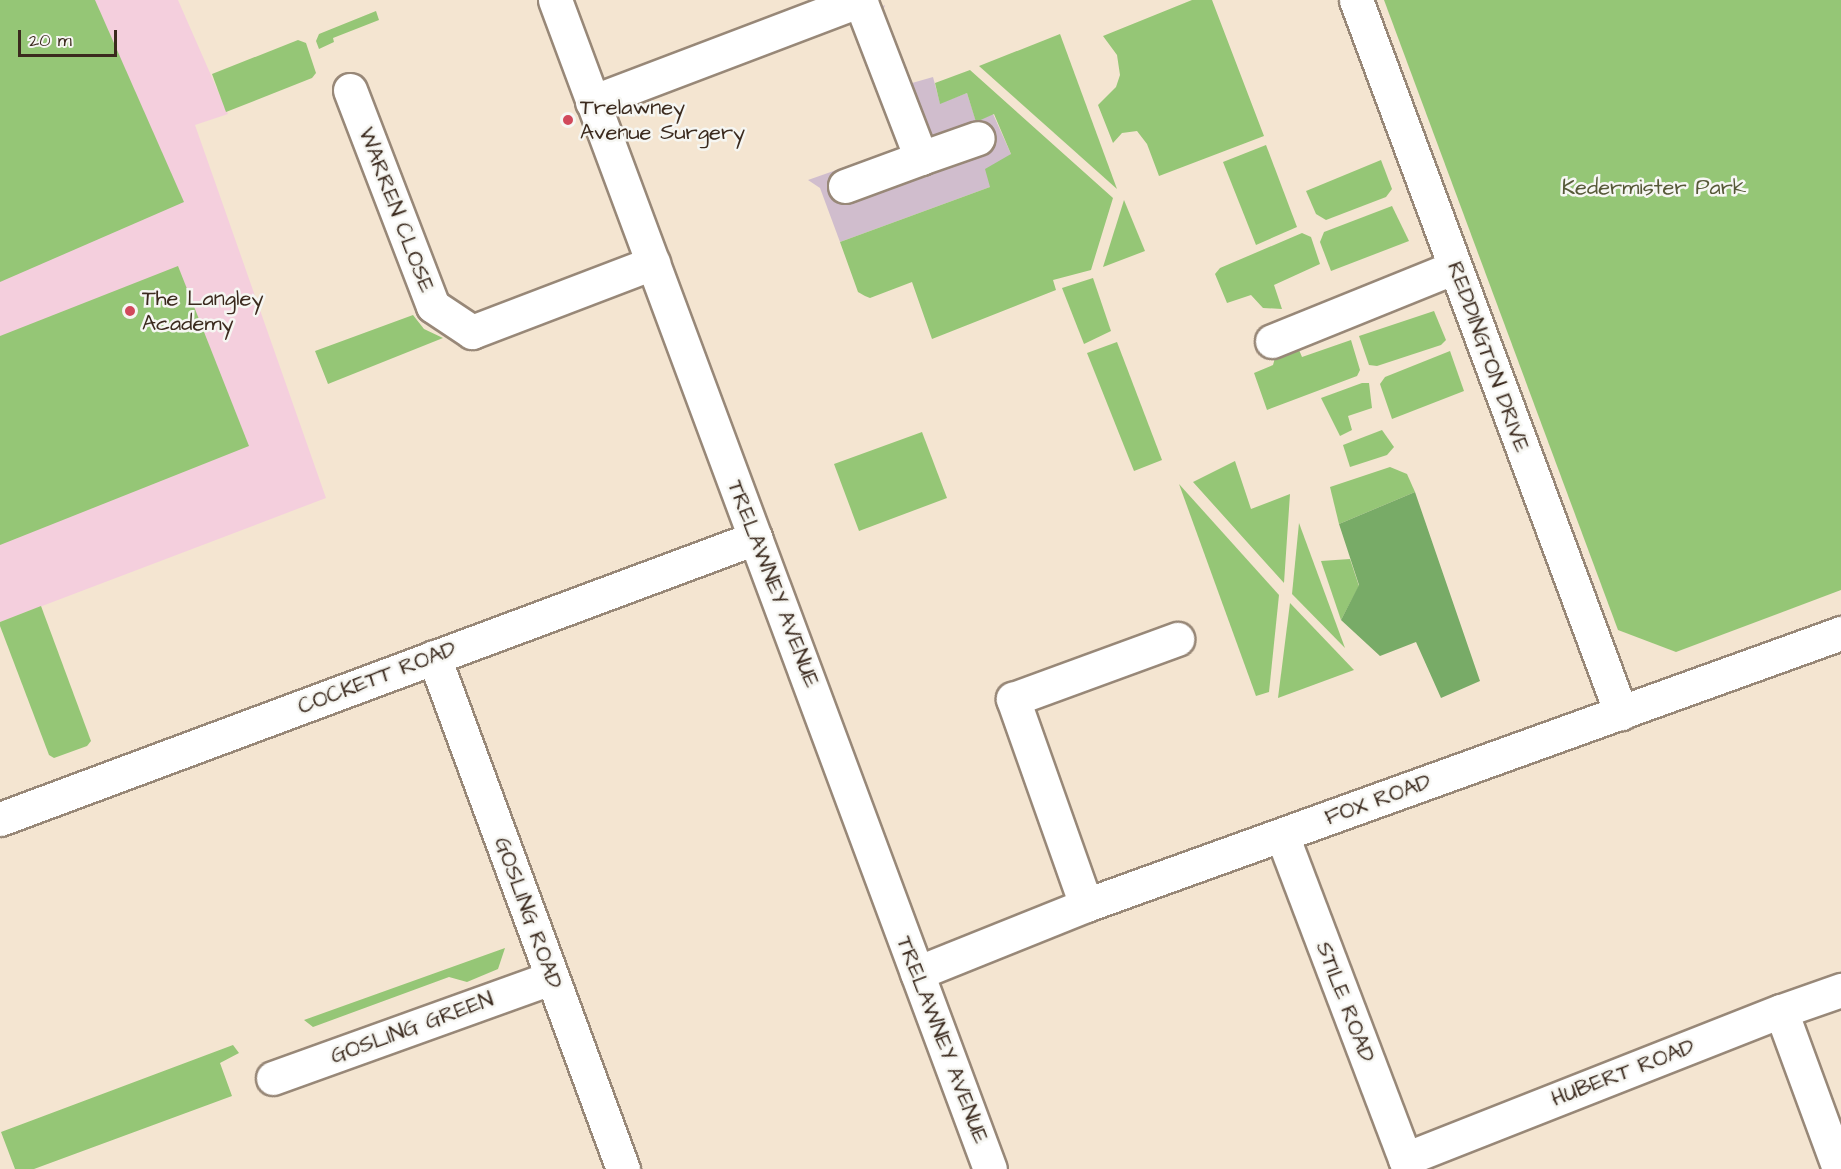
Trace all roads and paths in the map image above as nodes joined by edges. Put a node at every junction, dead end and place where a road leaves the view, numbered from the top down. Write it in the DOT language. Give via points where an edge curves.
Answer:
graph roads {
  1 [pos="555,0"];
  2 [pos="861,0"];
  3 [pos="1356,0"];
  4 [pos="350,90"];
  5 [pos="592,102"];
  6 [pos="978,138"];
  7 [pos="921,158"];
  8 [pos="845,186"];
  9 [pos="653,263"];
  10 [pos="1455,267"];
  11 [pos="1272,341"];
  12 [pos="755,537"];
  13 [pos="1841,633"];
  14 [pos="1177,639"];
  15 [pos="434,657"];
  16 [pos="1621,713"];
  17 [pos="0,819"];
  18 [pos="1282,835"];
  19 [pos="1086,905"];
  20 [pos="916,973"];
  21 [pos="551,978"];
  22 [pos="1841,990"];
  23 [pos="1781,1011"];
  24 [pos="273,1078"];
  25 [pos="1407,1164"];
  26 [pos="623,1169"];
  27 [pos="990,1169"];
  28 [pos="1839,1169"];
  1 -- 5 [label="street, TRELAWNEY AVENUE"];
  2 -- 5 [label="street"];
  2 -- 7 [label="street"];
  3 -- 10 [label="street, REDDINGTON DRIVE"];
  4 -- 9 [label="street, WARREN CLOSE" via="433,306 472,332"];
  5 -- 9 [label="street, TRELAWNEY AVENUE"];
  6 -- 7 [label="street"];
  7 -- 8 [label="street"];
  9 -- 12 [label="street, TRELAWNEY AVENUE"];
  10 -- 11 [label="street"];
  10 -- 16 [label="street, REDDINGTON DRIVE"];
  12 -- 15 [label="street, COCKETT ROAD"];
  12 -- 20 [label="street, TRELAWNEY AVENUE"];
  13 -- 16 [label="street, FOX ROAD"];
  14 -- 19 [label="street" via="1013,699"];
  15 -- 17 [label="street, COCKETT ROAD"];
  15 -- 21 [label="street, GOSLING ROAD"];
  16 -- 18 [label="street, FOX ROAD"];
  18 -- 19 [label="street, FOX ROAD"];
  18 -- 25 [label="street, STILE ROAD"];
  19 -- 20 [label="street, FOX ROAD"];
  20 -- 27 [label="street, TRELAWNEY AVENUE"];
  21 -- 24 [label="street, GOSLING GREEN"];
  21 -- 26 [label="street, GOSLING ROAD"];
  22 -- 23 [label="street, HUBERT ROAD"];
  23 -- 25 [label="street, HUBERT ROAD"];
  23 -- 28 [label="street"];
}
